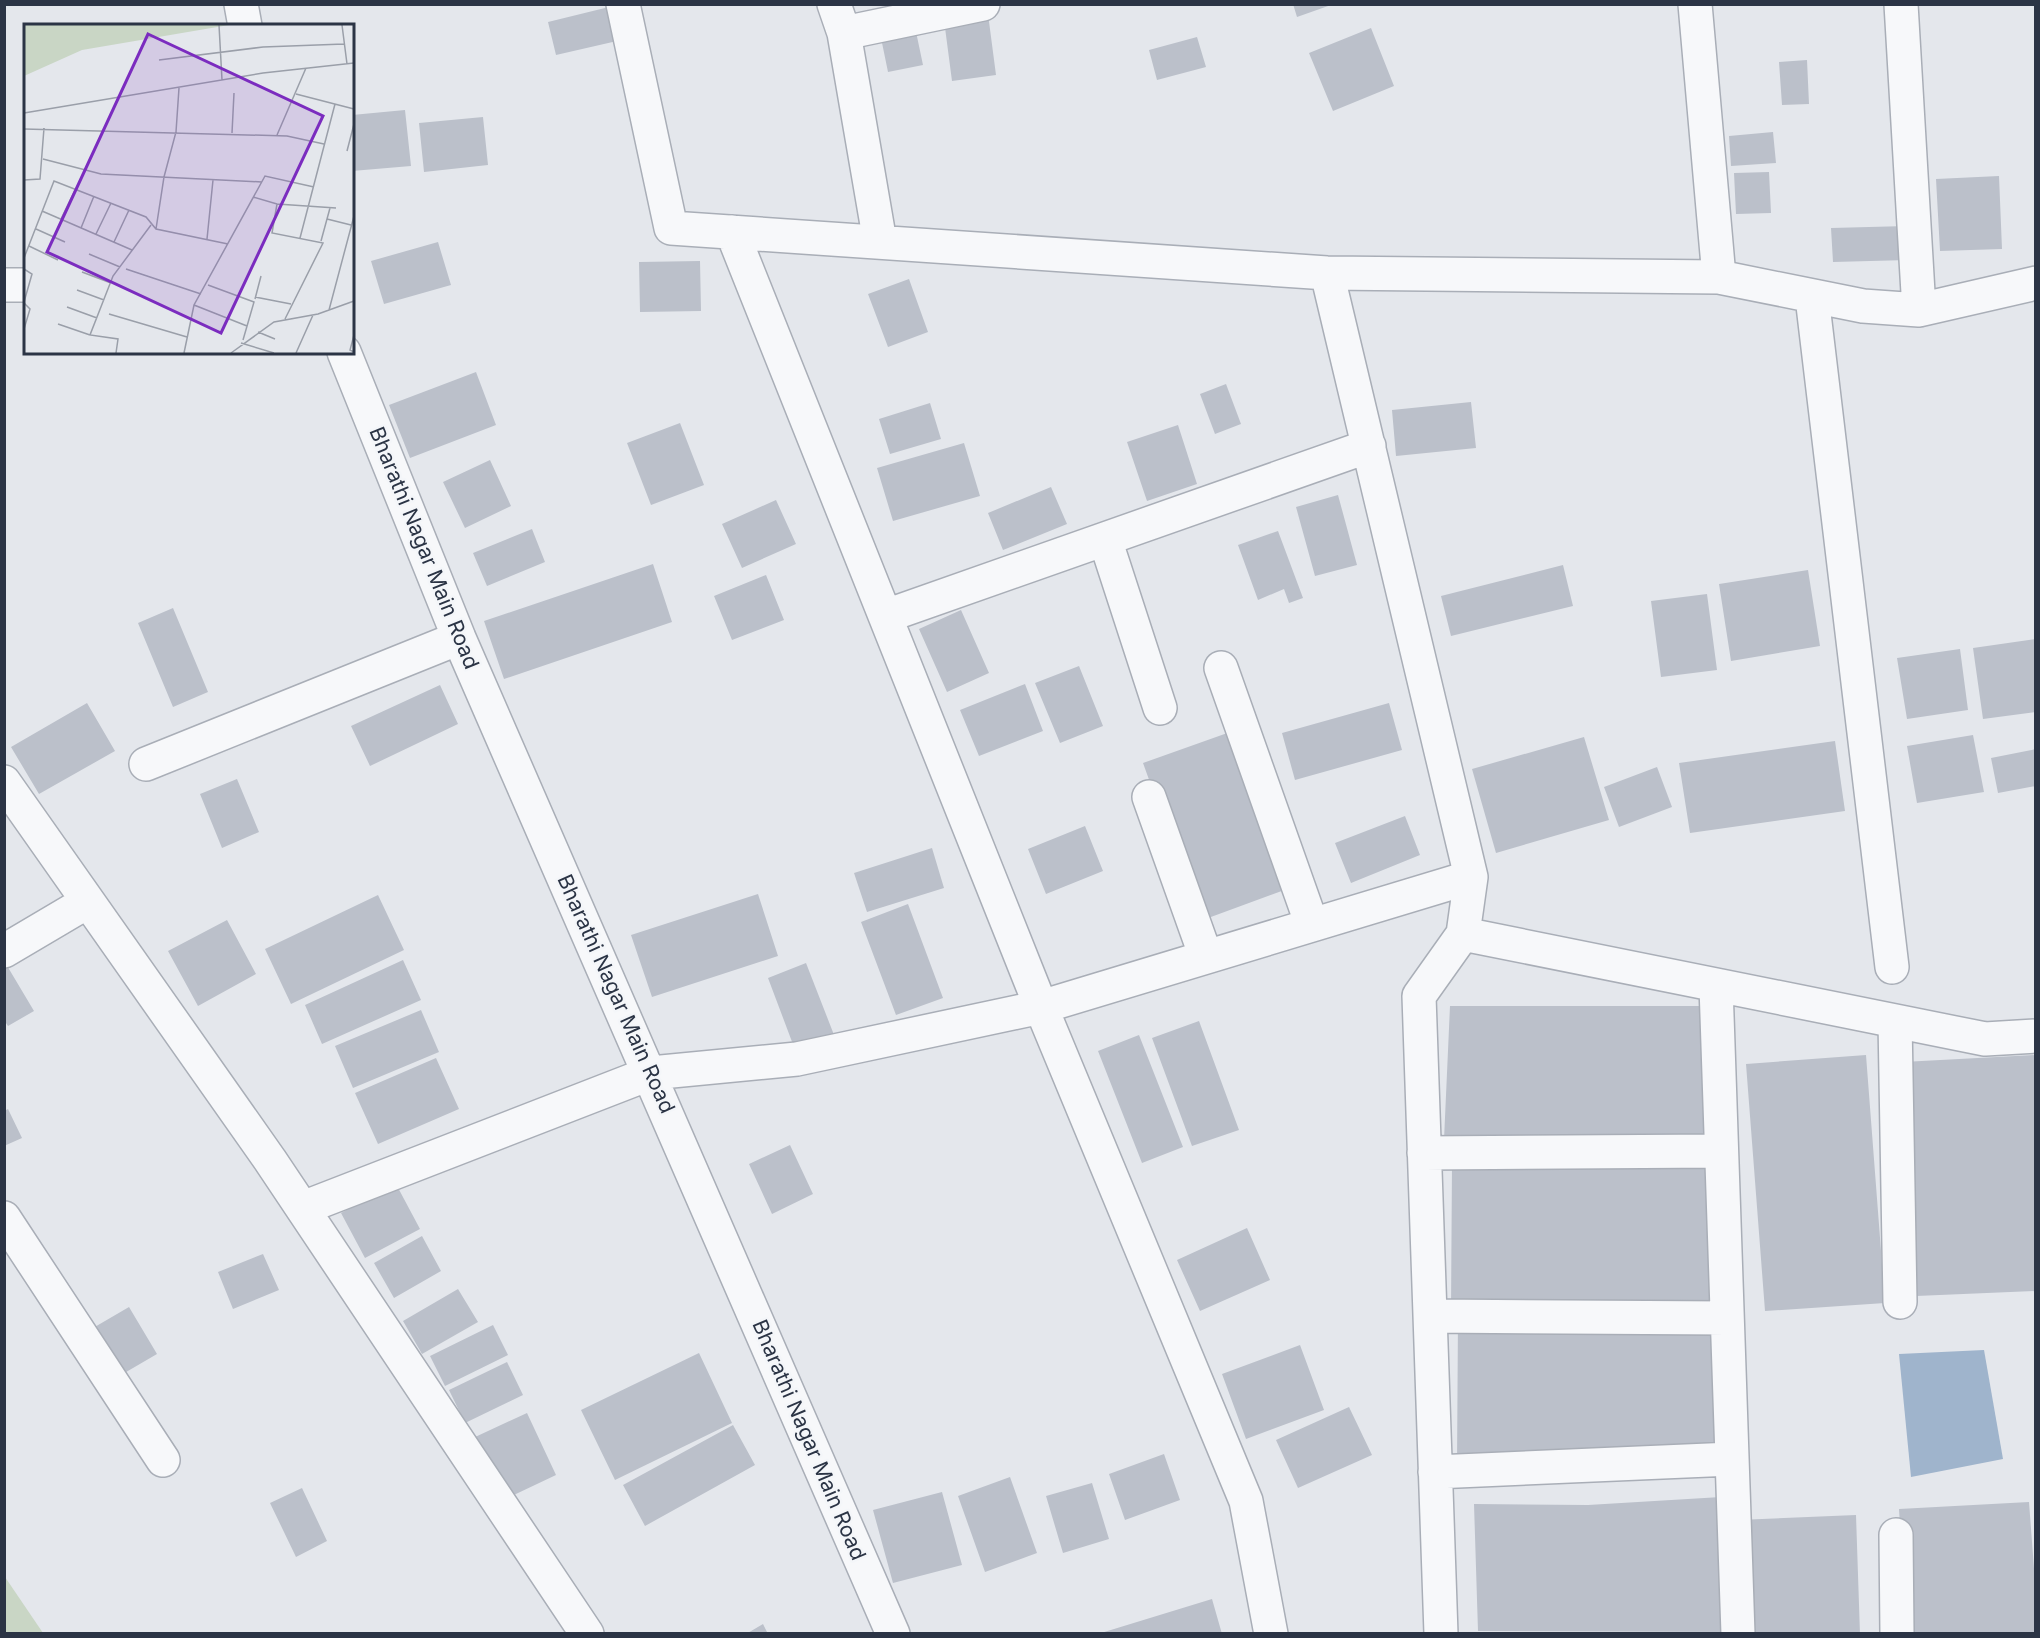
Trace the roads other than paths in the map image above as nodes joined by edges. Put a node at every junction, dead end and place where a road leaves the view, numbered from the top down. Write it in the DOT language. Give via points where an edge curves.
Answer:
graph roads {
  1 [pos="241,4"];
  2 [pos="623,4"];
  3 [pos="983,4"];
  4 [pos="1695,4"];
  5 [pos="1901,4"];
  6 [pos="839,19"];
  7 [pos="245,24"];
  8 [pos="732,232"];
  9 [pos="880,242"];
  10 [pos="1328,273"];
  11 [pos="1719,277"];
  12 [pos="2036,283"];
  13 [pos="4,285"];
  14 [pos="24,285"];
  15 [pos="1812,297"];
  16 [pos="1919,310"];
  17 [pos="345,354"];
  18 [pos="1369,446"];
  19 [pos="1105,539"];
  20 [pos="886,616"];
  21 [pos="459,638"];
  22 [pos="1221,668"];
  23 [pos="1160,708"];
  24 [pos="146,764"];
  25 [pos="4,782"];
  26 [pos="1149,797"];
  27 [pos="1471,877"];
  28 [pos="87,902"];
  29 [pos="1312,925"];
  30 [pos="1463,934"];
  31 [pos="4,951"];
  32 [pos="1206,957"];
  33 [pos="1892,967"];
  34 [pos="1716,986"];
  35 [pos="1041,1007"];
  36 [pos="1895,1021"];
  37 [pos="2036,1036"];
  38 [pos="651,1073"];
  39 [pos="1721,1151"];
  40 [pos="1424,1153"];
  41 [pos="303,1208"];
  42 [pos="4,1218"];
  43 [pos="1900,1302"];
  44 [pos="1430,1316"];
  45 [pos="1727,1317"];
  46 [pos="1732,1459"];
  47 [pos="163,1460"];
  48 [pos="1435,1472"];
  49 [pos="1896,1535"];
  50 [pos="587,1634"];
  51 [pos="893,1634"];
  52 [pos="1271,1634"];
  53 [pos="1441,1634"];
  54 [pos="1738,1634"];
  55 [pos="1897,1634"];
  1 -- 7 [label="street"];
  2 -- 8 [label="street" via="671,228"];
  3 -- 6 [label="street"];
  4 -- 11 [label="street"];
  5 -- 16 [label="street"];
  6 -- 9 [label="street"];
  8 -- 9 [label="street"];
  8 -- 20 [label="street"];
  9 -- 10 [label="street"];
  10 -- 11 [label="street"];
  10 -- 18 [label="street"];
  11 -- 15 [label="street"];
  12 -- 16 [label="street"];
  13 -- 14 [label="street"];
  15 -- 16 [label="street"];
  15 -- 33 [label="street"];
  17 -- 21 [label="street, Bharathi Nagar Main Road"];
  18 -- 19 [label="street"];
  18 -- 27 [label="street"];
  19 -- 20 [label="street"];
  19 -- 23 [label="street"];
  20 -- 35 [label="street"];
  21 -- 24 [label="street"];
  21 -- 38 [label="street, Bharathi Nagar Main Road"];
  22 -- 29 [label="street"];
  25 -- 28 [label="street"];
  26 -- 32 [label="street"];
  27 -- 29 [label="street"];
  27 -- 30 [label="street"];
  28 -- 31 [label="street"];
  28 -- 41 [label="street"];
  29 -- 32 [label="street"];
  30 -- 34 [label="street"];
  30 -- 40 [label="street" via="1419,996"];
  32 -- 35 [label="street"];
  34 -- 36 [label="street"];
  34 -- 39 [label="street"];
  35 -- 38 [label="street" via="797,1059"];
  35 -- 52 [label="street" via="1246,1501"];
  36 -- 37 [label="street" via="1985,1039"];
  36 -- 43 [label="street"];
  38 -- 41 [label="street"];
  38 -- 51 [label="street, Bharathi Nagar Main Road"];
  39 -- 40 [label="street"];
  39 -- 45 [label="street"];
  40 -- 44 [label="street"];
  41 -- 50 [label="street"];
  42 -- 47 [label="street"];
  44 -- 45 [label="street"];
  44 -- 48 [label="street"];
  45 -- 46 [label="street"];
  46 -- 48 [label="street"];
  46 -- 54 [label="street"];
  48 -- 53 [label="street"];
  49 -- 55 [label="street"];
}
